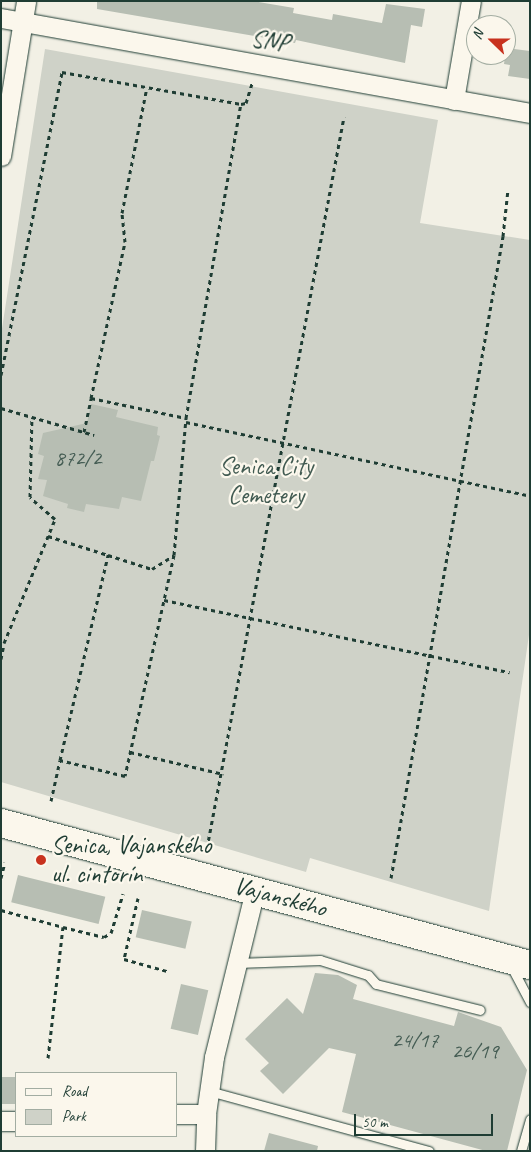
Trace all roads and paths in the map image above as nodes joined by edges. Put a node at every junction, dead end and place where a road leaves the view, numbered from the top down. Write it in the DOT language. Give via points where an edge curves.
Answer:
graph roads {
  1 [pos="26,1"];
  2 [pos="471,1"];
  3 [pos="1,18"];
  4 [pos="22,22"];
  5 [pos="252,83"];
  6 [pos="146,87"];
  7 [pos="454,100"];
  8 [pos="241,104"];
  9 [pos="530,113"];
  10 [pos="344,117"];
  11 [pos="1,156"];
  12 [pos="508,189"];
  13 [pos="1,375"];
  14 [pos="91,398"];
  15 [pos="1,408"];
  16 [pos="32,417"];
  17 [pos="186,420"];
  18 [pos="84,432"];
  19 [pos="94,435"];
  20 [pos="283,444"];
  21 [pos="459,482"];
  22 [pos="530,496"];
  23 [pos="48,536"];
  24 [pos="108,555"];
  25 [pos="174,555"];
  26 [pos="164,600"];
  27 [pos="251,620"];
  28 [pos="428,655"];
  29 [pos="1,658"];
  30 [pos="510,672"];
  31 [pos="130,752"];
  32 [pos="60,760"];
  33 [pos="223,774"];
  34 [pos="52,801"];
  35 [pos="1,823"];
  36 [pos="208,848"];
  37 [pos="5,862"];
  38 [pos="1,878"];
  39 [pos="391,878"];
  40 [pos="255,890"];
  41 [pos="123,894"];
  42 [pos="138,898"];
  43 [pos="1,910"];
  44 [pos="63,927"];
  45 [pos="518,962"];
  46 [pos="237,963"];
  47 [pos="167,971"];
  48 [pos="530,1002"];
  49 [pos="480,1010"];
  50 [pos="48,1058"];
  51 [pos="209,1091"];
  52 [pos="178,1114"];
  53 [pos="206,1114"];
  54 [pos="530,1119"];
  55 [pos="15,1121"];
  56 [pos="1,1122"];
  57 [pos="205,1151"];
  58 [pos="429,1151"];
  59 [pos="521,1151"];
  1 -- 4 [label="street"];
  2 -- 7 [label="street"];
  3 -- 4 [label="street, SNP"];
  4 -- 7 [label="street, SNP"];
  4 -- 11 [label="street"];
  5 -- 8 [label="path" via="246,103"];
  6 -- 8 [label="path"];
  6 -- 13 [label="path" via="62,72"];
  6 -- 14 [label="path" via="122,213 125,242"];
  7 -- 9 [label="street, SNP"];
  8 -- 17 [label="path"];
  10 -- 20 [label="path"];
  12 -- 21 [label="path" via="503,236"];
  14 -- 17 [label="path"];
  14 -- 18 [label="path"];
  15 -- 16 [label="path"];
  16 -- 18 [label="path"];
  16 -- 23 [label="path" via="30,497 55,519"];
  17 -- 20 [label="path"];
  17 -- 25 [label="path"];
  18 -- 19 [label="path"];
  20 -- 21 [label="path"];
  20 -- 27 [label="path"];
  21 -- 22 [label="path"];
  21 -- 28 [label="path"];
  23 -- 24 [label="path"];
  23 -- 29 [label="path" via="4,643"];
  24 -- 25 [label="path" via="152,569"];
  24 -- 32 [label="path"];
  25 -- 26 [label="path"];
  26 -- 27 [label="path"];
  26 -- 31 [label="path"];
  27 -- 28 [label="path"];
  27 -- 33 [label="path"];
  28 -- 30 [label="path"];
  28 -- 39 [label="path"];
  31 -- 32 [label="path" via="125,776"];
  31 -- 33 [label="path"];
  32 -- 34 [label="path"];
  33 -- 36 [label="path"];
  35 -- 40 [label="main road, Vajanského"];
  37 -- 38 [label="path"];
  40 -- 45 [label="main road, Vajanského"];
  40 -- 46 [label="street"];
  41 -- 44 [label="path" via="111,933 104,937"];
  42 -- 47 [label="path" via="124,959"];
  43 -- 44 [label="path"];
  44 -- 50 [label="path"];
  45 -- 48 [label="lane"];
  46 -- 49 [label="lane" via="320,960 368,975 376,984"];
  46 -- 51 [label="street"];
  51 -- 53 [label="street"];
  51 -- 58 [label="lane"];
  52 -- 53 [label="street"];
  53 -- 57 [label="street"];
  54 -- 59 [label="lane"];
  55 -- 56 [label="street"];
}
